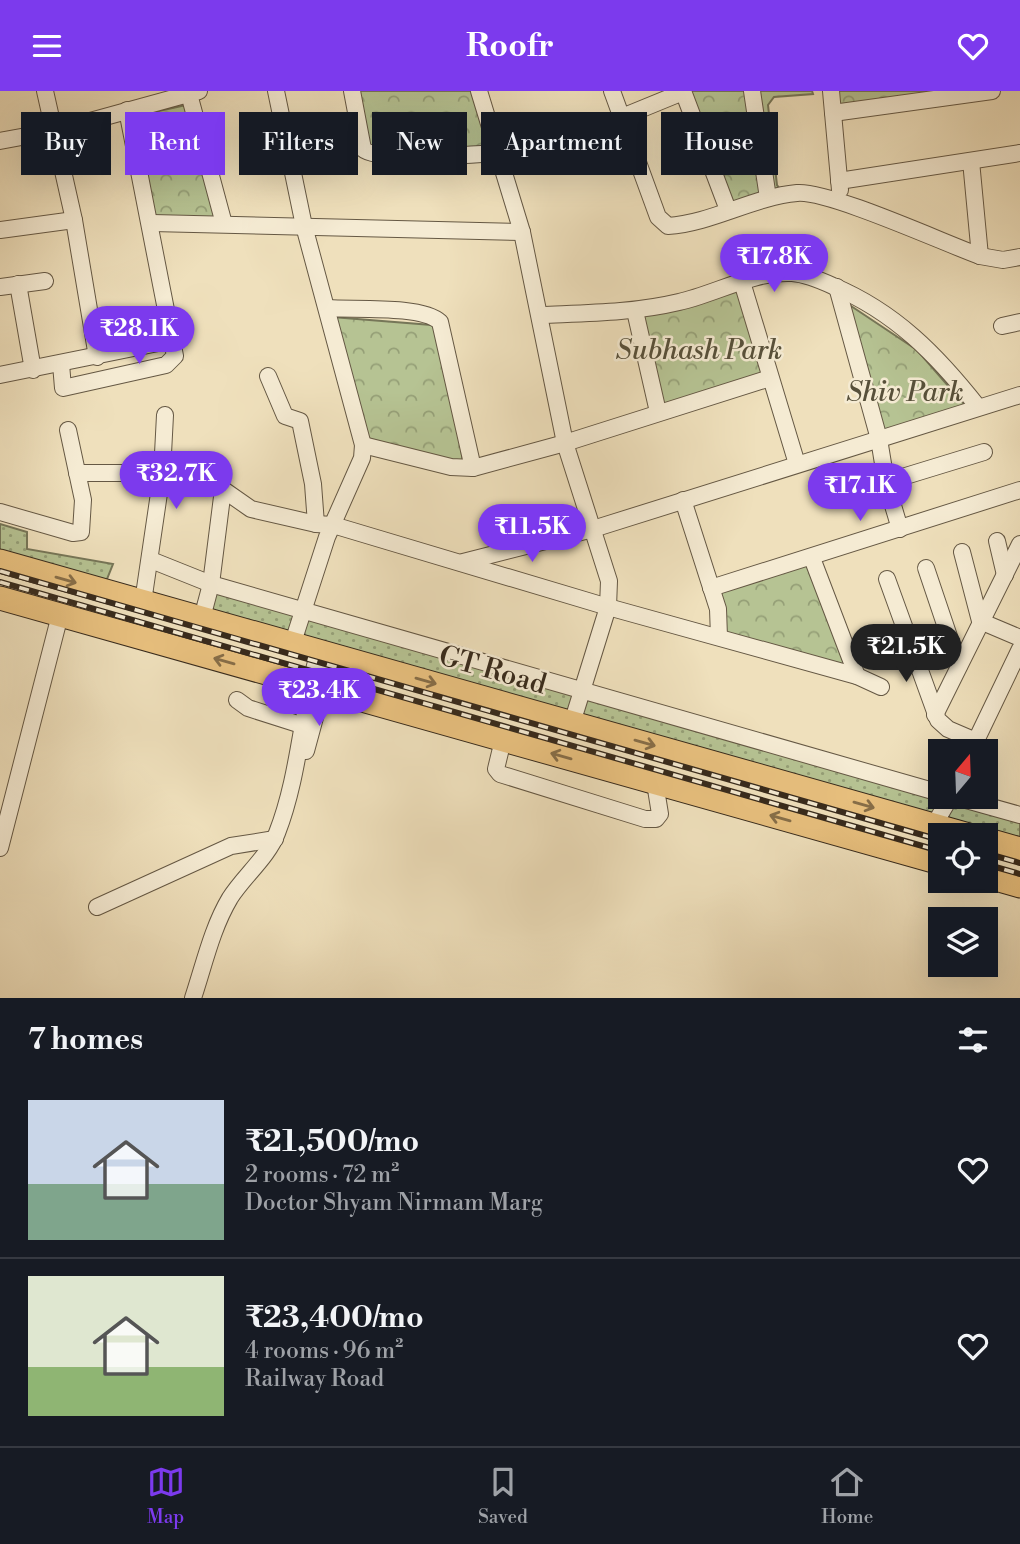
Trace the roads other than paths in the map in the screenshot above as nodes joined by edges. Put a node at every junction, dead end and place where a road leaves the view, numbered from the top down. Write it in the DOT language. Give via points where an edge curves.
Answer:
graph roads {
  1 [pos="45,91"];
  2 [pos="276,91"];
  3 [pos="352,91"];
  4 [pos="479,91"];
  5 [pos="612,91"];
  6 [pos="752,91"];
  7 [pos="831,91"];
  8 [pos="992,91"];
  9 [pos="194,92"];
  10 [pos="683,92"];
  11 [pos="966,93"];
  12 [pos="127,110"];
  13 [pos="50,112"];
  14 [pos="486,112"];
  15 [pos="620,112"];
  16 [pos="634,112"];
  17 [pos="833,113"];
  18 [pos="111,115"];
  19 [pos="21,137"];
  20 [pos="0,141"];
  21 [pos="1020,153"];
  22 [pos="481,157"];
  23 [pos="971,161"];
  24 [pos="64,175"];
  25 [pos="506,175"];
  26 [pos="644,175"];
  27 [pos="839,181"];
  28 [pos="768,198"];
  29 [pos="841,203"];
  30 [pos="728,210"];
  31 [pos="74,220"];
  32 [pos="152,223"];
  33 [pos="224,224"];
  34 [pos="304,226"];
  35 [pos="0,230"];
  36 [pos="522,232"];
  37 [pos="980,256"];
  38 [pos="1020,257"];
  39 [pos="45,281"];
  40 [pos="742,282"];
  41 [pos="18,284"];
  42 [pos="0,287"];
  43 [pos="837,287"];
  44 [pos="328,309"];
  45 [pos="635,311"];
  46 [pos="541,315"];
  47 [pos="1020,323"];
  48 [pos="1002,326"];
  49 [pos="173,340"];
  50 [pos="97,357"];
  51 [pos="61,364"];
  52 [pos="33,370"];
  53 [pos="0,375"];
  54 [pos="268,376"];
  55 [pos="771,378"];
  56 [pos="1020,395"];
  57 [pos="978,407"];
  58 [pos="658,412"];
  59 [pos="165,415"];
  60 [pos="68,430"];
  61 [pos="879,439"];
  62 [pos="565,443"];
  63 [pos="363,445"];
  64 [pos="984,452"];
  65 [pos="797,464"];
  66 [pos="473,468"];
  67 [pos="77,473"];
  68 [pos="162,473"];
  69 [pos="886,482"];
  70 [pos="223,489"];
  71 [pos="1020,490"];
  72 [pos="683,500"];
  73 [pos="0,512"];
  74 [pos="316,524"];
  75 [pos="333,525"];
  76 [pos="593,529"];
  77 [pos="900,529"];
  78 [pos="998,541"];
  79 [pos="1020,544"];
  80 [pos="962,552"];
  81 [pos="812,558"];
  82 [pos="151,560"];
  83 [pos="0,561"];
  84 [pos="462,562"];
  85 [pos="926,568"];
  86 [pos="1004,575"];
  87 [pos="887,579"];
  88 [pos="211,584"];
  89 [pos="711,588"];
  90 [pos="0,598"];
  91 [pos="143,602"];
  92 [pos="608,607"];
  93 [pos="303,608"];
  94 [pos="60,615"];
  95 [pos="202,618"];
  96 [pos="980,621"];
  97 [pos="719,636"];
  98 [pos="1020,638"];
  99 [pos="293,642"];
  100 [pos="1020,649"];
  101 [pos="326,653"];
  102 [pos="959,666"];
  103 [pos="857,676"];
  104 [pos="315,687"];
  105 [pos="881,687"];
  106 [pos="583,692"];
  107 [pos="237,700"];
  108 [pos="935,715"];
  109 [pos="572,723"];
  110 [pos="301,725"];
  111 [pos="963,739"];
  112 [pos="977,739"];
  113 [pos="503,740"];
  114 [pos="297,768"];
  115 [pos="655,783"];
  116 [pos="928,790"];
  117 [pos="998,809"];
  118 [pos="1020,815"];
  119 [pos="928,823"];
  120 [pos="275,839"];
  121 [pos="998,843"];
  122 [pos="0,848"];
  123 [pos="1020,849"];
  124 [pos="928,860"];
  125 [pos="998,880"];
  126 [pos="1020,886"];
  127 [pos="96,907"];
  128 [pos="193,998"];
  1 -- 13 [label="street"];
  2 -- 34 [label="street"];
  3 -- 22 [label="street" via="363,149 368,153"];
  4 -- 14 [label="street"];
  5 -- 15 [label="street"];
  6 -- 28 [label="street"];
  7 -- 17 [label="street"];
  8 -- 11 [label="street"];
  9 -- 12 [label="street"];
  9 -- 33 [label="street"];
  10 -- 16 [label="street"];
  10 -- 30 [label="street"];
  11 -- 17 [label="street"];
  12 -- 18 [label="street"];
  12 -- 32 [label="street"];
  17 -- 27 [label="street"];
  19 -- 20 [label="street"];
  21 -- 23 [label="street"];
  23 -- 27 [label="street"];
  23 -- 37 [label="street"];
  24 -- 31 [label="street"];
  25 -- 36 [label="street"];
  26 -- 30 [label="street" via="662,224 676,226"];
  27 -- 29 [label="street"];
  28 -- 29 [label="street" via="802,192"];
  28 -- 30 [label="street"];
  29 -- 37 [label="street"];
  31 -- 35 [label="street"];
  31 -- 50 [label="street"];
  32 -- 33 [label="street"];
  32 -- 49 [label="street"];
  33 -- 34 [label="street"];
  34 -- 36 [label="street"];
  34 -- 44 [label="street"];
  36 -- 46 [label="street"];
  37 -- 38 [label="street"];
  39 -- 41 [label="street"];
  40 -- 43 [label="street" via="792,273"];
  40 -- 45 [label="street"];
  40 -- 55 [label="street"];
  41 -- 42 [label="street"];
  41 -- 52 [label="street"];
  43 -- 57 [label="street" via="890,316 921,341"];
  43 -- 61 [label="street"];
  44 -- 63 [label="street"];
  44 -- 66 [label="street" via="416,313 440,322"];
  45 -- 46 [label="street"];
  45 -- 58 [label="street"];
  46 -- 62 [label="street"];
  47 -- 48 [label="street"];
  49 -- 50 [label="street"];
  49 -- 51 [label="street" via="171,363 63,389"];
  50 -- 51 [label="street"];
  51 -- 52 [label="street"];
  52 -- 53 [label="street"];
  54 -- 74 [label="street" via="287,419 300,421"];
  55 -- 58 [label="street"];
  55 -- 65 [label="street"];
  56 -- 57 [label="street"];
  57 -- 61 [label="street"];
  58 -- 62 [label="street"];
  59 -- 68 [label="street"];
  60 -- 67 [label="street"];
  61 -- 65 [label="street"];
  61 -- 69 [label="street"];
  62 -- 66 [label="street"];
  62 -- 76 [label="street"];
  63 -- 66 [label="street" via="451,467"];
  63 -- 75 [label="street" via="362,458"];
  64 -- 69 [label="street"];
  65 -- 72 [label="street"];
  67 -- 68 [label="street"];
  67 -- 73 [label="street" via="83,500 79,534"];
  68 -- 70 [label="street"];
  68 -- 82 [label="street"];
  69 -- 77 [label="street"];
  70 -- 74 [label="street" via="251,509"];
  70 -- 88 [label="street"];
  71 -- 77 [label="street"];
  72 -- 76 [label="street"];
  72 -- 89 [label="street"];
  74 -- 75 [label="street"];
  75 -- 84 [label="street"];
  75 -- 93 [label="street"];
  76 -- 84 [label="street"];
  76 -- 92 [label="street" via="609,581"];
  77 -- 81 [label="street"];
  78 -- 86 [label="street"];
  79 -- 86 [label="street"];
  80 -- 96 [label="street"];
  81 -- 89 [label="street"];
  81 -- 103 [label="street"];
  82 -- 88 [label="street"];
  82 -- 91 [label="street"];
  83 -- 91 [label="highway, GT Road, one-way"];
  84 -- 92 [label="street"];
  85 -- 102 [label="street"];
  86 -- 96 [label="street"];
  87 -- 108 [label="street"];
  88 -- 93 [label="street"];
  88 -- 95 [label="street"];
  89 -- 97 [label="street"];
  90 -- 94 [label="highway"];
  91 -- 95 [label="highway, GT Road"];
  92 -- 97 [label="street"];
  92 -- 106 [label="street"];
  93 -- 99 [label="street"];
  93 -- 106 [label="street"];
  104 -- 94 [label="highway, one-way"];
  94 -- 122 [label="street"];
  95 -- 99 [label="highway, GT Road"];
  96 -- 98 [label="street"];
  96 -- 102 [label="street"];
  97 -- 103 [label="street"];
  99 -- 101 [label="highway, GT Road"];
  100 -- 112 [label="street"];
  101 -- 104 [label="street"];
  101 -- 109 [label="highway, GT Road, one-way"];
  102 -- 108 [label="street"];
  103 -- 105 [label="street"];
  104 -- 110 [label="street"];
  104 -- 113 [label="highway"];
  104 -- 114 [label="street" via="306,753"];
  106 -- 109 [label="street"];
  106 -- 116 [label="street"];
  107 -- 110 [label="street"];
  108 -- 111 [label="street"];
  109 -- 119 [label="highway, GT Road, one-way"];
  110 -- 114 [label="street"];
  115 -- 113 [label="highway, one-way"];
  113 -- 115 [label="street" via="496,769 500,774 638,817 659,817"];
  114 -- 120 [label="street"];
  124 -- 115 [label="highway, one-way"];
  117 -- 118 [label="street"];
  120 -- 127 [label="street" via="231,846"];
  120 -- 128 [label="street" via="224,909"];
  121 -- 123 [label="highway"];
  125 -- 126 [label="highway"];
}
